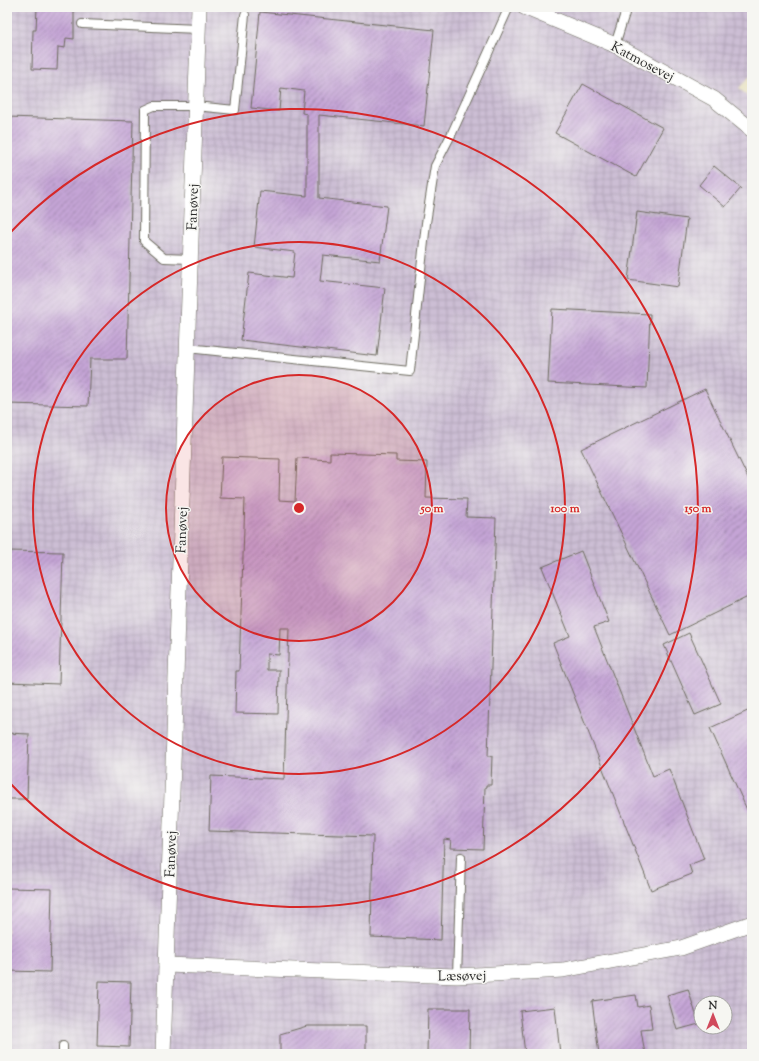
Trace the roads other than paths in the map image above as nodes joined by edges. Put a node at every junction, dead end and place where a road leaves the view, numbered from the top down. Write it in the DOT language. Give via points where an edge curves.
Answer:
graph roads {
  1 [pos="199,7"];
  2 [pos="509,7"];
  3 [pos="524,7"];
  4 [pos="627,7"];
  5 [pos="246,15"];
  6 [pos="82,24"];
  7 [pos="198,29"];
  8 [pos="615,45"];
  9 [pos="195,106"];
  10 [pos="752,130"];
  11 [pos="190,259"];
  12 [pos="187,348"];
  13 [pos="460,857"];
  14 [pos="752,923"];
  15 [pos="166,965"];
  16 [pos="457,976"];
  17 [pos="164,1054"];
  1 -- 7 [label="street, Fanøvej"];
  2 -- 12 [label="lane" via="435,166 426,223 410,371"];
  3 -- 8 [label="street, Katmosevej"];
  4 -- 8 [label="lane"];
  5 -- 9 [label="lane" via="236,110"];
  6 -- 7 [label="lane"];
  7 -- 9 [label="street, Fanøvej"];
  8 -- 10 [label="street, Katmosevej" via="714,99"];
  9 -- 11 [label="street, Fanøvej"];
  9 -- 11 [label="lane" via="154,106 145,110 144,241 164,258"];
  11 -- 12 [label="street, Fanøvej"];
  12 -- 15 [label="street, Fanøvej"];
  13 -- 16 [label="lane"];
  14 -- 16 [label="street, Læsøvej" via="681,948 563,970"];
  15 -- 16 [label="street, Læsøvej"];
  15 -- 17 [label="street, Fanøvej"];
}
